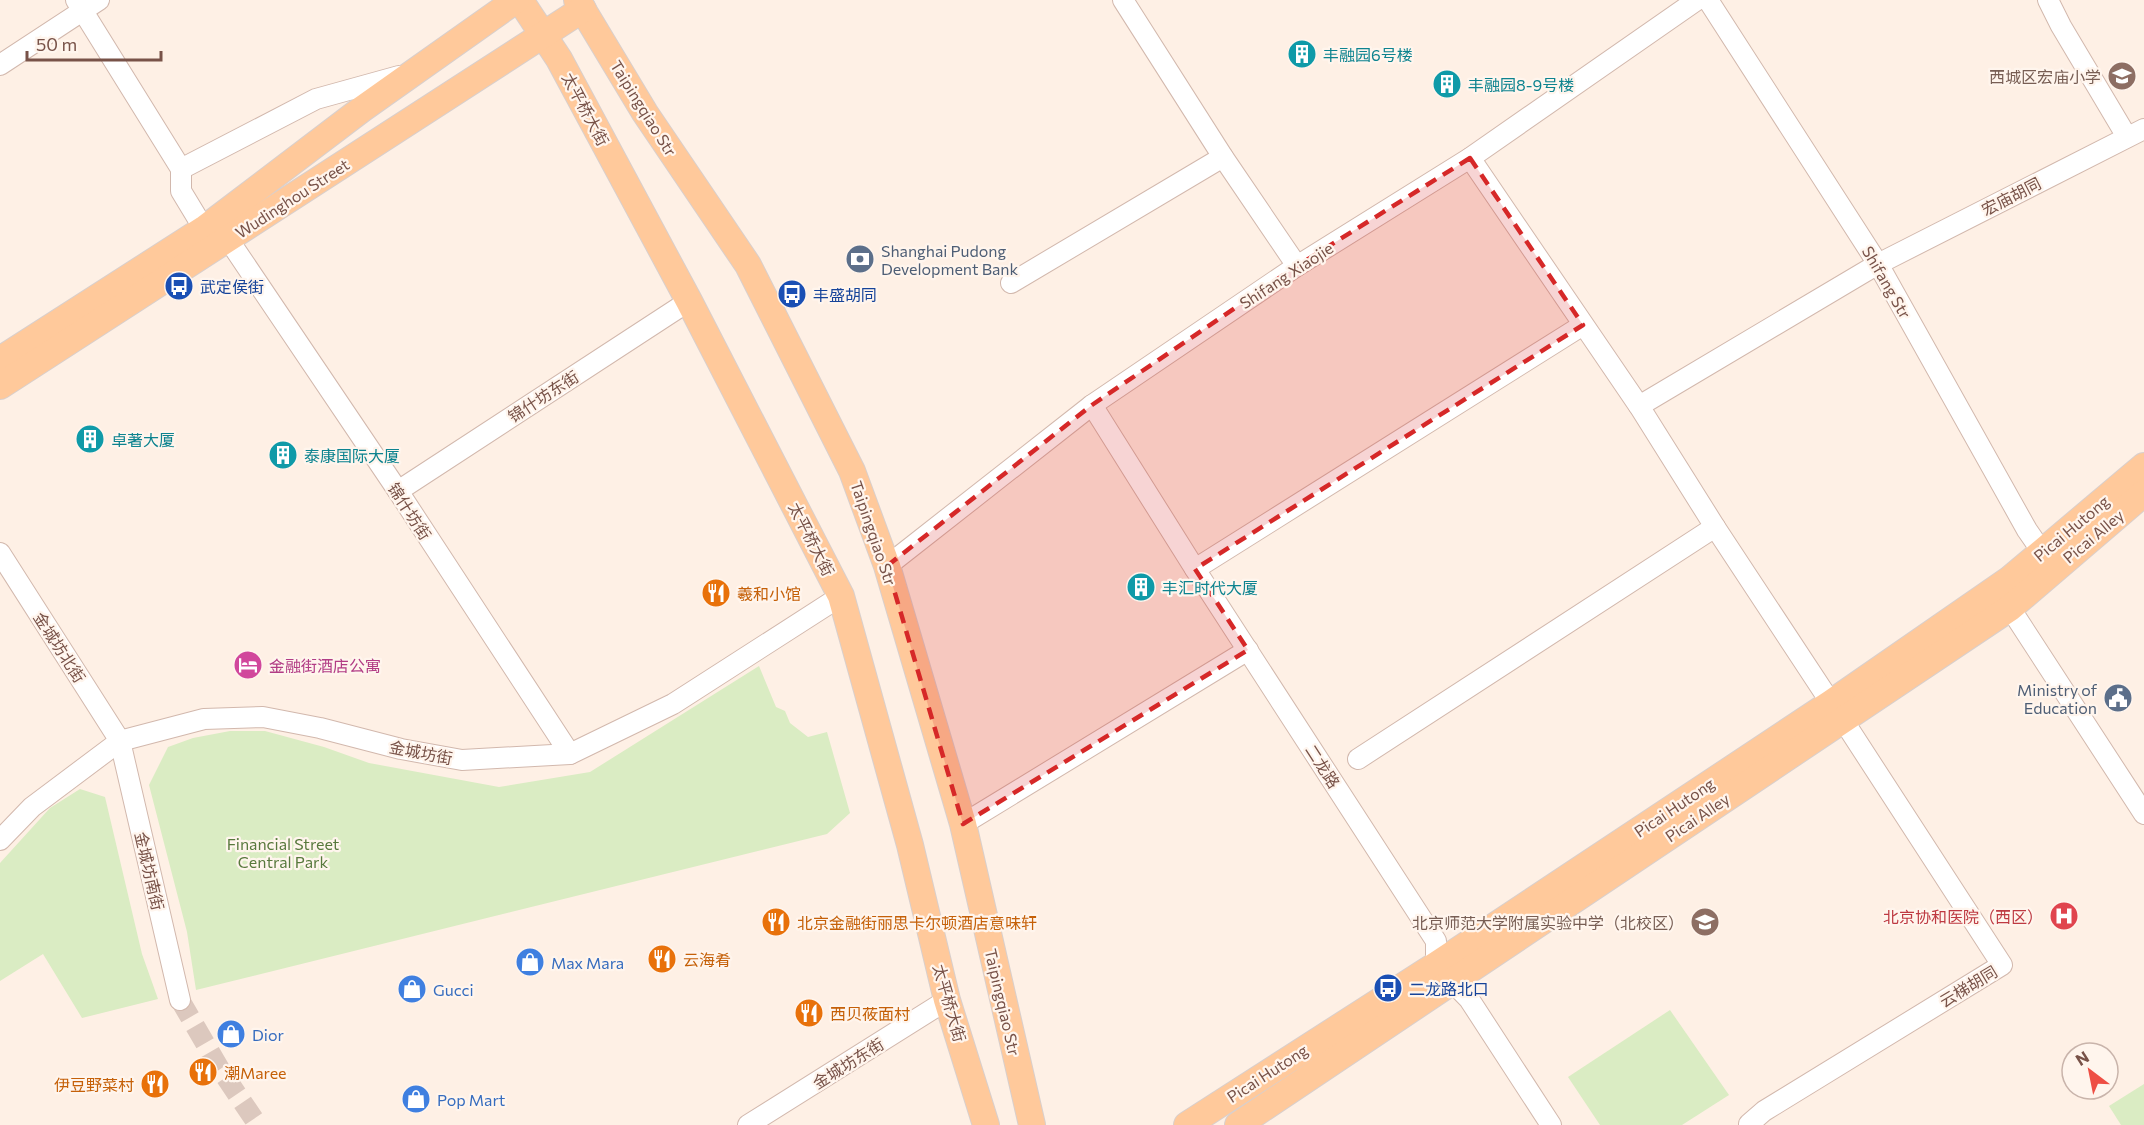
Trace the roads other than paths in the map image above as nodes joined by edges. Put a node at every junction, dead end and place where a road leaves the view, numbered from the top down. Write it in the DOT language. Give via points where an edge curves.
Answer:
graph roads {
  1 [pos="516,0"];
  2 [pos="520,0"];
  3 [pos="1123,0"];
  4 [pos="1697,0"];
  5 [pos="1708,0"];
  6 [pos="2048,0"];
  7 [pos="86,3"];
  8 [pos="580,5"];
  9 [pos="543,34"];
  10 [pos="0,65"];
  11 [pos="399,76"];
  12 [pos="2136,133"];
  13 [pos="1222,157"];
  14 [pos="1470,158"];
  15 [pos="181,169"];
  16 [pos="204,229"];
  17 [pos="228,239"];
  18 [pos="1878,264"];
  19 [pos="1297,266"];
  20 [pos="1011,283"];
  21 [pos="689,301"];
  22 [pos="1583,325"];
  23 [pos="0,360"];
  24 [pos="0,386"];
  25 [pos="1092,405"];
  26 [pos="1639,406"];
  27 [pos="2144,466"];
  28 [pos="398,491"];
  29 [pos="2144,493"];
  30 [pos="1715,527"];
  31 [pos="0,553"];
  32 [pos="2048,561"];
  33 [pos="887,566"];
  34 [pos="1195,569"];
  35 [pos="841,596"];
  36 [pos="2010,608"];
  37 [pos="1248,650"];
  38 [pos="1837,712"];
  39 [pos="120,741"];
  40 [pos="570,754"];
  41 [pos="1358,759"];
  42 [pos="2144,814"];
  43 [pos="963,824"];
  44 [pos="0,840"];
  45 [pos="1444,973"];
  46 [pos="180,1000"];
  47 [pos="947,1000"];
  48 [pos="748,1125"];
  49 [pos="986,1125"];
  50 [pos="1032,1125"];
  51 [pos="1187,1125"];
  52 [pos="1238,1125"];
  53 [pos="1551,1125"];
  54 [pos="1749,1125"];
  1 -- 16 [label="main road, Wudinghou Street" via="362,109"];
  2 -- 9 [label="main road, 太平桥大街"];
  3 -- 13 [label="street"];
  4 -- 14 [label="street, Shifang Xiaojie"];
  5 -- 18 [label="street, Shifang Str"];
  6 -- 12 [label="street" via="2061,26"];
  7 -- 10 [label="street"];
  7 -- 15 [label="street"];
  8 -- 9 [label="main road, Wudinghou Street"];
  8 -- 33 [label="main road, Taipingqiao Str" via="645,113 748,265 852,471"];
  9 -- 17 [label="main road, Wudinghou Street"];
  9 -- 21 [label="main road, 太平桥大街"];
  11 -- 15 [label="street" via="316,99"];
  12 -- 18 [label="street, 宏庙胡同"];
  13 -- 19 [label="street"];
  13 -- 20 [label="street"];
  14 -- 19 [label="street, Shifang Xiaojie"];
  14 -- 22 [label="street"];
  15 -- 16 [label="street" via="181,191"];
  16 -- 23 [label="main road, Wudinghou Street"];
  17 -- 24 [label="main road, Wudinghou Street"];
  17 -- 28 [label="street, 锦什坊街"];
  18 -- 26 [label="street, 宏庙胡同"];
  18 -- 32 [label="street, Shifang Str"];
  19 -- 25 [label="street, Shifang Xiaojie"];
  21 -- 28 [label="street, 锦什坊东街"];
  21 -- 35 [label="main road, 太平桥大街"];
  22 -- 26 [label="street"];
  22 -- 34 [label="street"];
  25 -- 33 [label="street, Shifang Xiaojie"];
  25 -- 34 [label="street, 二龙路"];
  26 -- 30 [label="street"];
  27 -- 32 [label="main road, Picai Hutong"];
  28 -- 40 [label="street, 锦什坊街"];
  29 -- 32 [label="main road, Picai Alley"];
  30 -- 38 [label="street"];
  30 -- 41 [label="street"];
  31 -- 39 [label="street, 金城坊北街"];
  32 -- 36 [label="main road, Picai Alley"];
  32 -- 38 [label="main road, Picai Hutong" via="2010,579"];
  33 -- 43 [label="main road, Taipingqiao Str"];
  34 -- 37 [label="street, 二龙路"];
  35 -- 40 [label="street, 金城坊街" via="673,704"];
  35 -- 47 [label="main road, 太平桥大街" via="910,845"];
  36 -- 38 [label="main road, Picai Alley"];
  36 -- 42 [label="street"];
  37 -- 43 [label="street"];
  37 -- 45 [label="street, 二龙路" via="1436,941"];
  38 -- 45 [label="main road, Picai Hutong"];
  38 -- 54 [label="street, 云梯胡同" via="2002,965 1764,1111"];
  39 -- 40 [label="street, 金城坊街" via="204,719 263,717 462,760"];
  39 -- 44 [label="street, 金城坊街" via="32,807"];
  39 -- 46 [label="street, 金城坊南街"];
  43 -- 50 [label="main road, Taipingqiao Str"];
  45 -- 51 [label="main road, Picai Hutong"];
  45 -- 52 [label="main road"];
  45 -- 53 [label="street" via="1469,999"];
  47 -- 48 [label="street, 金城坊东街"];
  47 -- 49 [label="main road, 太平桥大街"];
}
